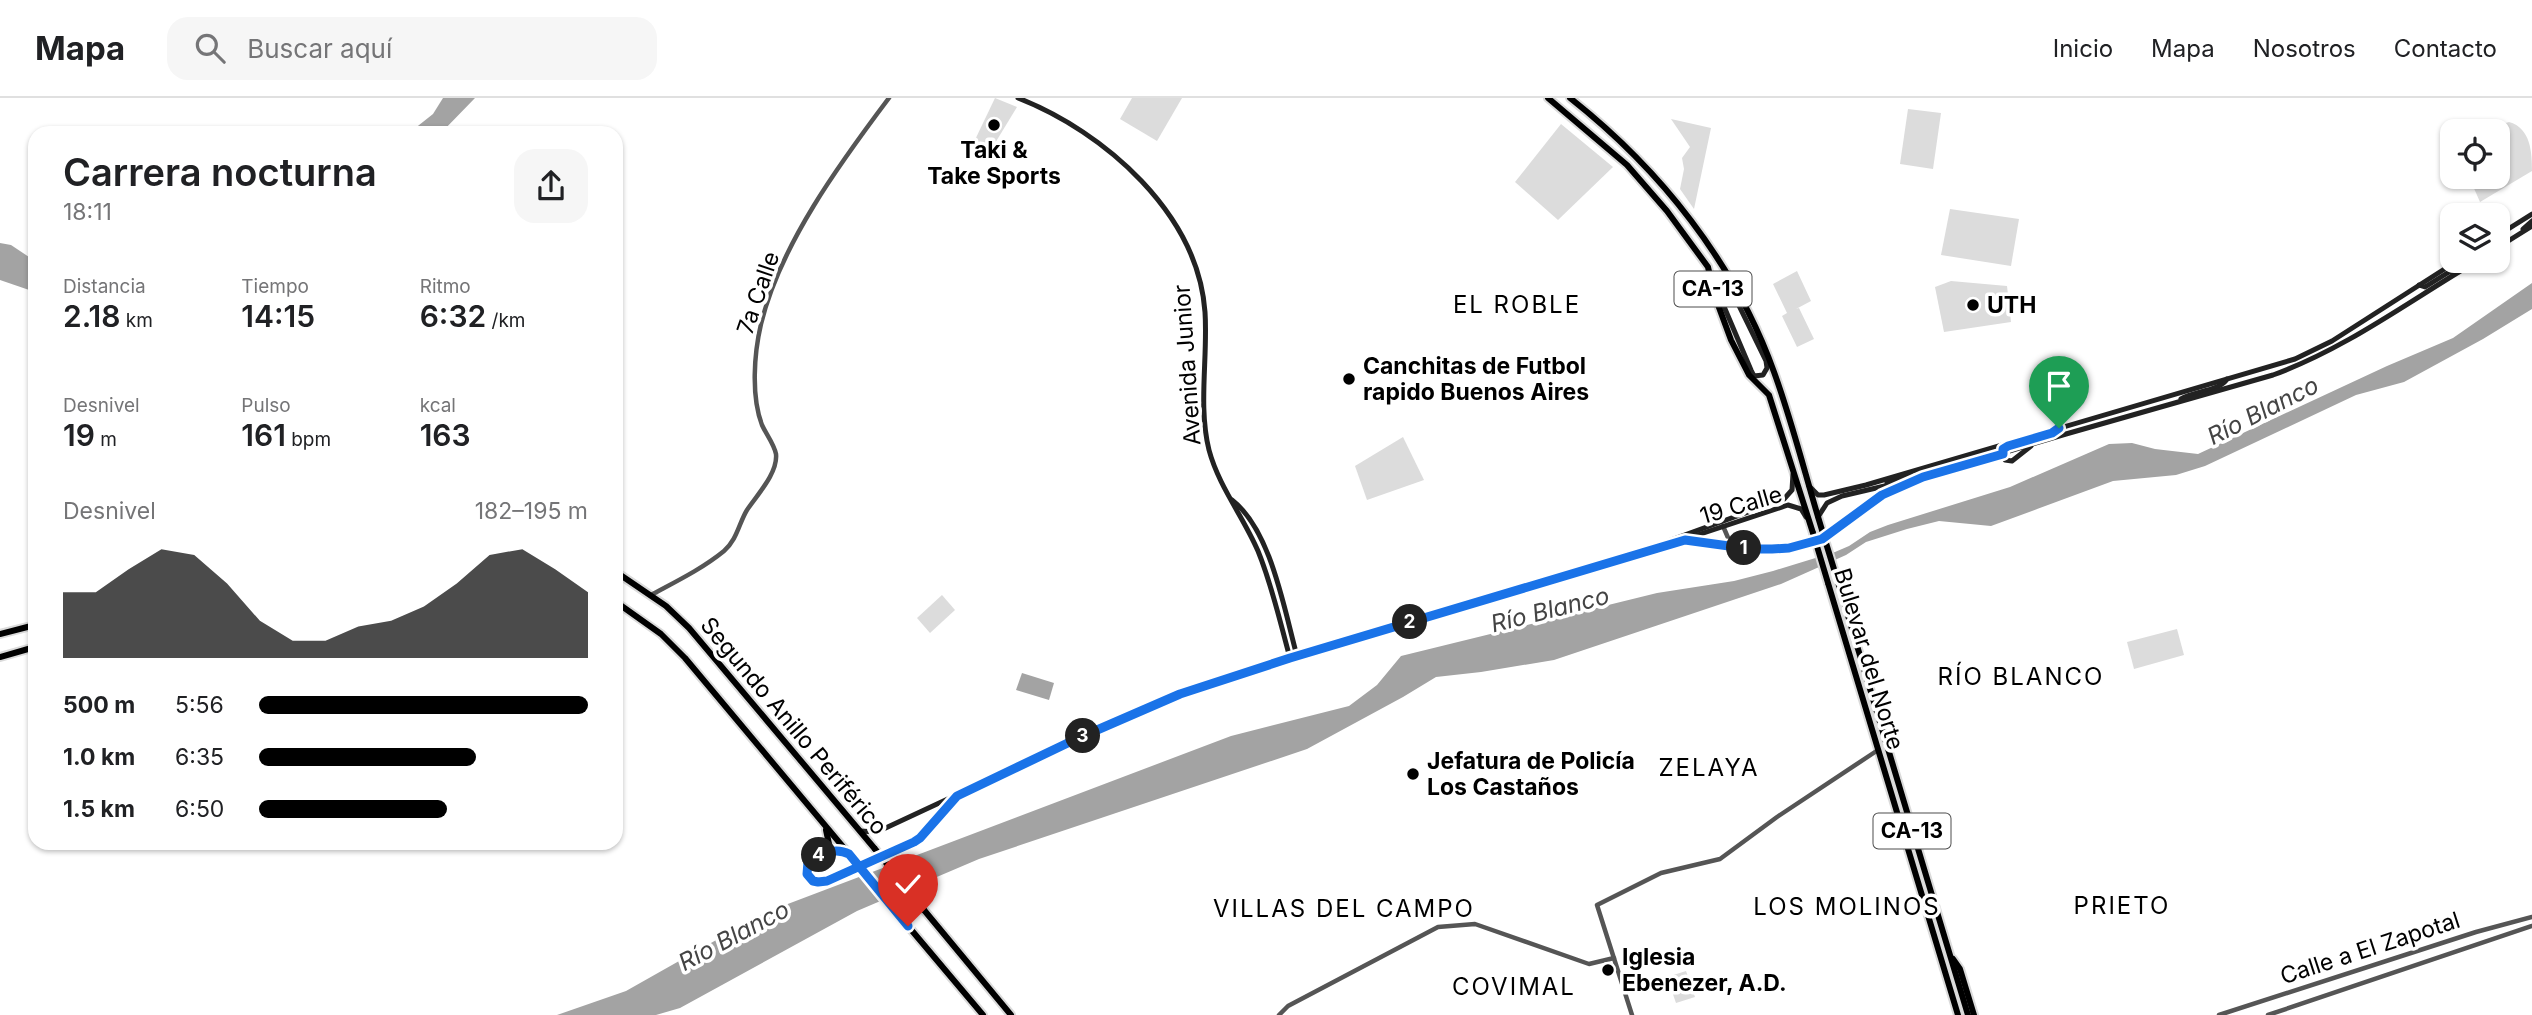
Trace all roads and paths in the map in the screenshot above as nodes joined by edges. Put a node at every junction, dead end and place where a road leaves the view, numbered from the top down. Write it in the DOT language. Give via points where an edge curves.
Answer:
graph roads {
  1 [pos="888,98"];
  2 [pos="1018,98"];
  3 [pos="1549,98"];
  4 [pos="1568,98"];
  5 [pos="2532,214"];
  6 [pos="2532,220"];
  7 [pos="2532,226"];
  8 [pos="2510,228"];
  9 [pos="2519,234"];
  10 [pos="2510,240"];
  11 [pos="1717,258"];
  12 [pos="1708,267"];
  13 [pos="2440,272"];
  14 [pos="2447,273"];
  15 [pos="2456,273"];
  16 [pos="2419,285"];
  17 [pos="2227,379"];
  18 [pos="2176,403"];
  19 [pos="2059,428"];
  20 [pos="2033,444"];
  21 [pos="2003,454"];
  22 [pos="1794,471"];
  23 [pos="1912,471"];
  24 [pos="1923,477"];
  25 [pos="1808,484"];
  26 [pos="1868,490"];
  27 [pos="1824,495"];
  28 [pos="1826,503"];
  29 [pos="1866,506"];
  30 [pos="1818,517"];
  31 [pos="1810,523"];
  32 [pos="1722,524"];
  33 [pos="1685,540"];
  34 [pos="1732,547"];
  35 [pos="1634,556"];
  36 [pos="623,577"];
  37 [pos="651,595"];
  38 [pos="623,607"];
  39 [pos="28,627"];
  40 [pos="0,634"];
  41 [pos="28,649"];
  42 [pos="0,657"];
  43 [pos="1294,657"];
  44 [pos="1878,750"];
  45 [pos="957,796"];
  46 [pos="823,824"];
  47 [pos="860,831"];
  48 [pos="877,832"];
  49 [pos="873,847"];
  50 [pos="823,853"];
  51 [pos="848,853"];
  52 [pos="2532,918"];
  53 [pos="2532,926"];
  54 [pos="1950,955"];
  55 [pos="1614,958"];
  56 [pos="983,1015"];
  57 [pos="1011,1015"];
  58 [pos="1279,1015"];
  59 [pos="1632,1015"];
  60 [pos="1959,1015"];
  61 [pos="1968,1015"];
  62 [pos="1975,1015"];
  63 [pos="2219,1015"];
  64 [pos="2267,1015"];
  1 -- 37 [label="street, 7a Calle" via="831,177 805,223 761,324 758,410 775,450 773,467 726,549"];
  2 -- 43 [label="main road, Avenida Junior" via="1090,137 1119,160 1148,188 1188,246 1204,298 1205,429 1214,466 1258,551"];
  3 -- 12 [label="main road, Bulevar del Norte / CA-13" via="1628,164"];
  4 -- 11 [label="main road, Bulevar del Norte / CA-13" via="1649,171 1692,220"];
  5 -- 8 [label="main road"];
  6 -- 9 [label="main road"];
  7 -- 9 [label="main road"];
  9 -- 10 [label="main road"];
  11 -- 12 [label="main road" via="1766,361 1768,369 1763,375 1754,376"];
  11 -- 25 [label="main road, Bulevar del Norte / CA-13" via="1775,373"];
  12 -- 22 [label="main road, Bulevar del Norte / CA-13" via="1724,324 1749,375 1769,395"];
  13 -- 16 [label="main road"];
  14 -- 16 [label="main road" via="2424,287"];
  15 -- 18 [label="main road" via="2312,360"];
  16 -- 17 [label="main road" via="2307,354"];
  17 -- 18 [label="main road"];
  17 -- 19 [label="main road"];
  18 -- 20 [label="main road"];
  19 -- 21 [label="main road" via="2008,446"];
  19 -- 23 [label="main road"];
  20 -- 21 [label="main road"];
  20 -- 21 [label="main road" via="2012,461 2005,460"];
  21 -- 24 [label="main road"];
  22 -- 31 [label="main road, Bulevar del Norte / CA-13"];
  22 -- 32 [label="main road, 19 Calle" via="1792,490 1784,499"];
  23 -- 26 [label="main road"];
  23 -- 27 [label="main road"];
  24 -- 26 [label="main road"];
  24 -- 29 [label="street"];
  25 -- 27 [label="main road"];
  25 -- 30 [label="main road, Bulevar del Norte / CA-13"];
  26 -- 28 [label="main road"];
  26 -- 29 [label="street"];
  27 -- 28 [label="main road"];
  28 -- 30 [label="main road"];
  29 -- 34 [label="street" via="1822,539 1789,548"];
  30 -- 54 [label="main road, Bulevar del Norte / CA-13, bridge"];
  31 -- 32 [label="main road, 19 Calle" via="1801,509 1788,505"];
  31 -- 44 [label="main road, Bulevar del Norte / CA-13, bridge"];
  32 -- 33 [label="main road, 19 Calle"];
  32 -- 34 [label="street"];
  32 -- 35 [label="main road, 19 Calle"];
  33 -- 34 [label="main road"];
  33 -- 35 [label="main road, 19 Calle"];
  35 -- 43 [label="main road, 19 Calle"];
  36 -- 37 [label="main road, Segundo Anillo Periférico"];
  37 -- 47 [label="main road, Segundo Anillo Periférico" via="724,667"];
  38 -- 46 [label="main road, Segundo Anillo Periférico" via="685,657"];
  39 -- 40 [label="main road"];
  41 -- 42 [label="main road"];
  43 -- 45 [label="main road, 19 Calle" via="1180,694"];
  44 -- 55 [label="street" via="1726,856 1661,873 1597,905"];
  44 -- 60 [label="main road, Bulevar del Norte / CA-13"];
  45 -- 48 [label="main road, 19 Calle"];
  45 -- 50 [label="main road" via="920,838 818,882 810,878 806,866"];
  46 -- 50 [label="main road" via="829,841"];
  46 -- 51 [label="main road, Segundo Anillo Periférico"];
  47 -- 48 [label="main road, 19 Calle"];
  47 -- 49 [label="main road, Segundo Anillo Periférico"];
  48 -- 49 [label="main road"];
  49 -- 57 [label="main road, Segundo Anillo Periférico, bridge"];
  50 -- 51 [label="main road"];
  51 -- 56 [label="main road, Segundo Anillo Periférico, bridge"];
  52 -- 63 [label="street, Calle a El Zapotal"];
  53 -- 64 [label="street, Calle a El Zapotal"];
  54 -- 61 [label="main road, Bulevar del Norte / CA-13"];
  54 -- 62 [label="main road" via="1960,969"];
  55 -- 58 [label="street" via="1588,964 1475,924 1438,927 1288,1006"];
  55 -- 59 [label="street"];
}
